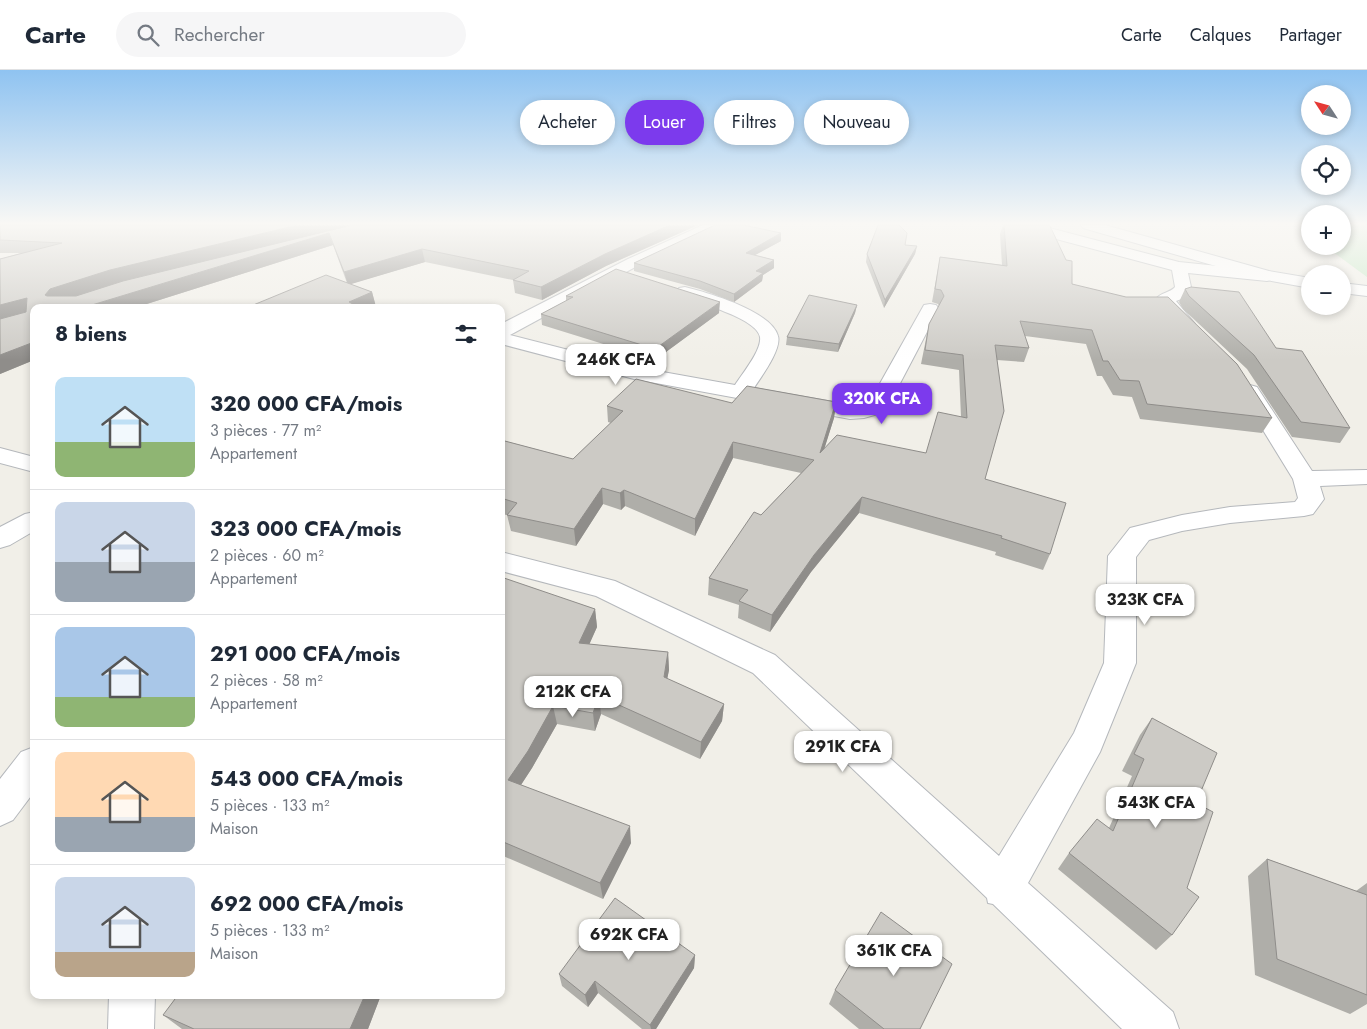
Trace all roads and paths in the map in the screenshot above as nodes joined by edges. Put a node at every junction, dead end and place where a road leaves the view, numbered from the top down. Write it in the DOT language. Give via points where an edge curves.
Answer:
graph roads {
  1 [pos="1180,270"];
  2 [pos="1206,270"];
  3 [pos="1244,270"];
  4 [pos="613,271"];
  5 [pos="1266,276"];
  6 [pos="640,279"];
  7 [pos="1301,282"];
  8 [pos="667,287"];
  9 [pos="1351,289"];
  10 [pos="1367,291"];
  11 [pos="930,309"];
  12 [pos="505,330"];
  13 [pos="505,339"];
  14 [pos="1202,341"];
  15 [pos="1238,374"];
  16 [pos="741,394"];
  17 [pos="0,455"];
  18 [pos="30,464"];
  19 [pos="1367,477"];
  20 [pos="1305,479"];
  21 [pos="30,522"];
  22 [pos="0,539"];
  23 [pos="505,562"];
  24 [pos="30,768"];
  25 [pos="0,808"];
  26 [pos="1003,888"];
  27 [pos="132,999"];
  28 [pos="131,1029"];
  29 [pos="1156,1029"];
  1 -- 14 [label="street" via="1183,287 1178,294 1165,299"];
  2 -- 5 [label="street"];
  3 -- 5 [label="street"];
  4 -- 6 [label="street"];
  4 -- 12 [label="street"];
  5 -- 7 [label="street"];
  8 -- 16 [label="street" via="750,316 762,325 768,337 767,350"];
  9 -- 10 [label="street"];
  11 -- 16 [label="street" via="877,407 850,412"];
  13 -- 16 [label="street" via="634,373"];
  15 -- 20 [label="street"];
  17 -- 18 [label="street"];
  19 -- 20 [label="street"];
  20 -- 26 [label="street" via="1311,499 1304,508 1230,515 1140,534 1122,556 1120,664 1088,741"];
  21 -- 22 [label="street"];
  23 -- 26 [label="street" via="605,588 764,664"];
  24 -- 25 [label="street"];
  26 -- 29 [label="street"];
  27 -- 28 [label="street"];
}
